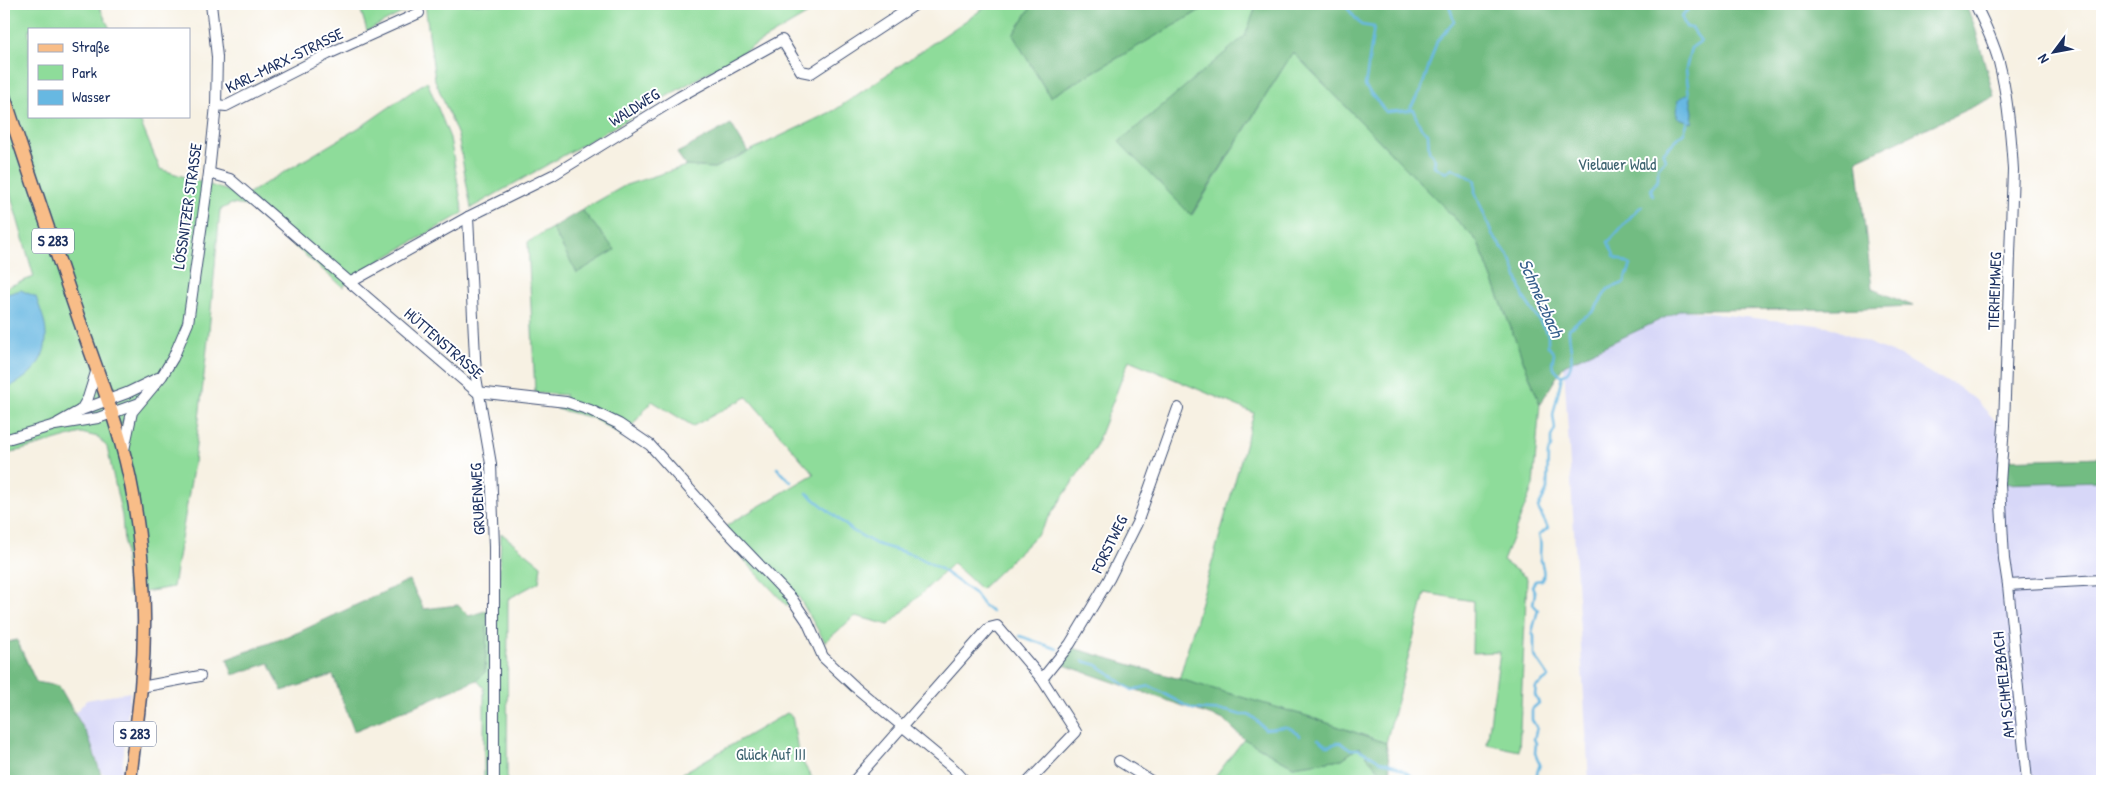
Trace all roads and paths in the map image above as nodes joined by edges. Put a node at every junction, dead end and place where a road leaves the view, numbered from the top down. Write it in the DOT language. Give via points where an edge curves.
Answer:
graph roads {
  1 [pos="211,4"];
  2 [pos="916,4"];
  3 [pos="1975,4"];
  4 [pos="419,13"];
  5 [pos="4,96"];
  6 [pos="216,105"];
  7 [pos="209,173"];
  8 [pos="468,217"];
  9 [pos="351,282"];
  10 [pos="97,369"];
  11 [pos="162,376"];
  12 [pos="477,392"];
  13 [pos="108,401"];
  14 [pos="138,404"];
  15 [pos="1178,408"];
  16 [pos="81,410"];
  17 [pos="112,414"];
  18 [pos="55,425"];
  19 [pos="4,440"];
  20 [pos="124,452"];
  21 [pos="2102,580"];
  22 [pos="2008,585"];
  23 [pos="200,676"];
  24 [pos="1042,679"];
  25 [pos="141,687"];
  26 [pos="902,726"];
  27 [pos="1119,761"];
  28 [pos="130,781"];
  29 [pos="494,781"];
  30 [pos="854,781"];
  31 [pos="964,781"];
  32 [pos="1029,781"];
  33 [pos="1151,781"];
  34 [pos="2027,781"];
  1 -- 6 [label="street, LÖSSNITZER STRASSE"];
  2 -- 8 [label="street, WALDWEG" via="811,73 801,71 782,40 679,97 553,175"];
  3 -- 22 [label="street, TIERHEIMWEG" via="1999,62 2013,170 2000,484"];
  4 -- 6 [label="street, KARL-MARX-STRASSE" via="328,54 226,106"];
  5 -- 10 [label="main road, S 283"];
  6 -- 7 [label="street, LÖSSNITZER STRASSE"];
  7 -- 9 [label="street, HÜTTENSTRASSE" via="230,179"];
  7 -- 11 [label="street, LÖSSNITZER STRASSE" via="188,323"];
  8 -- 9 [label="street, WALDWEG"];
  8 -- 12 [label="street, GRUBENWEG"];
  9 -- 12 [label="street, HÜTTENSTRASSE"];
  10 -- 13 [label="main road, S 283"];
  10 -- 16 [label="street"];
  11 -- 13 [label="street"];
  11 -- 14 [label="street, LÖSSNITZER STRASSE"];
  12 -- 26 [label="street, HÜTTENSTRASSE" via="566,402 619,424 650,445 792,599 807,621 824,657"];
  12 -- 29 [label="street, GRUBENWEG" via="491,464"];
  13 -- 16 [label="street"];
  13 -- 17 [label="main road, S 283"];
  14 -- 17 [label="street, LÖSSNITZER STRASSE"];
  14 -- 20 [label="street, LÖSSNITZER STRASSE" via="129,421"];
  15 -- 24 [label="street, FORSTWEG" via="1137,523 1109,579 1070,644"];
  16 -- 18 [label="street"];
  17 -- 18 [label="street, LÖSSNITZER STRASSE"];
  17 -- 20 [label="main road, S 283"];
  18 -- 19 [label="street"];
  20 -- 25 [label="main road, S 283" via="133,496 144,605"];
  21 -- 22 [label="street"];
  22 -- 34 [label="street, AM SCHMELZBACH"];
  23 -- 25 [label="street"];
  24 -- 26 [label="street" via="996,626 989,628"];
  24 -- 32 [label="street" via="1076,732"];
  25 -- 28 [label="main road, S 283"];
  26 -- 30 [label="street"];
  26 -- 31 [label="street, HÜTTENSTRASSE"];
  27 -- 33 [label="street"];
}
